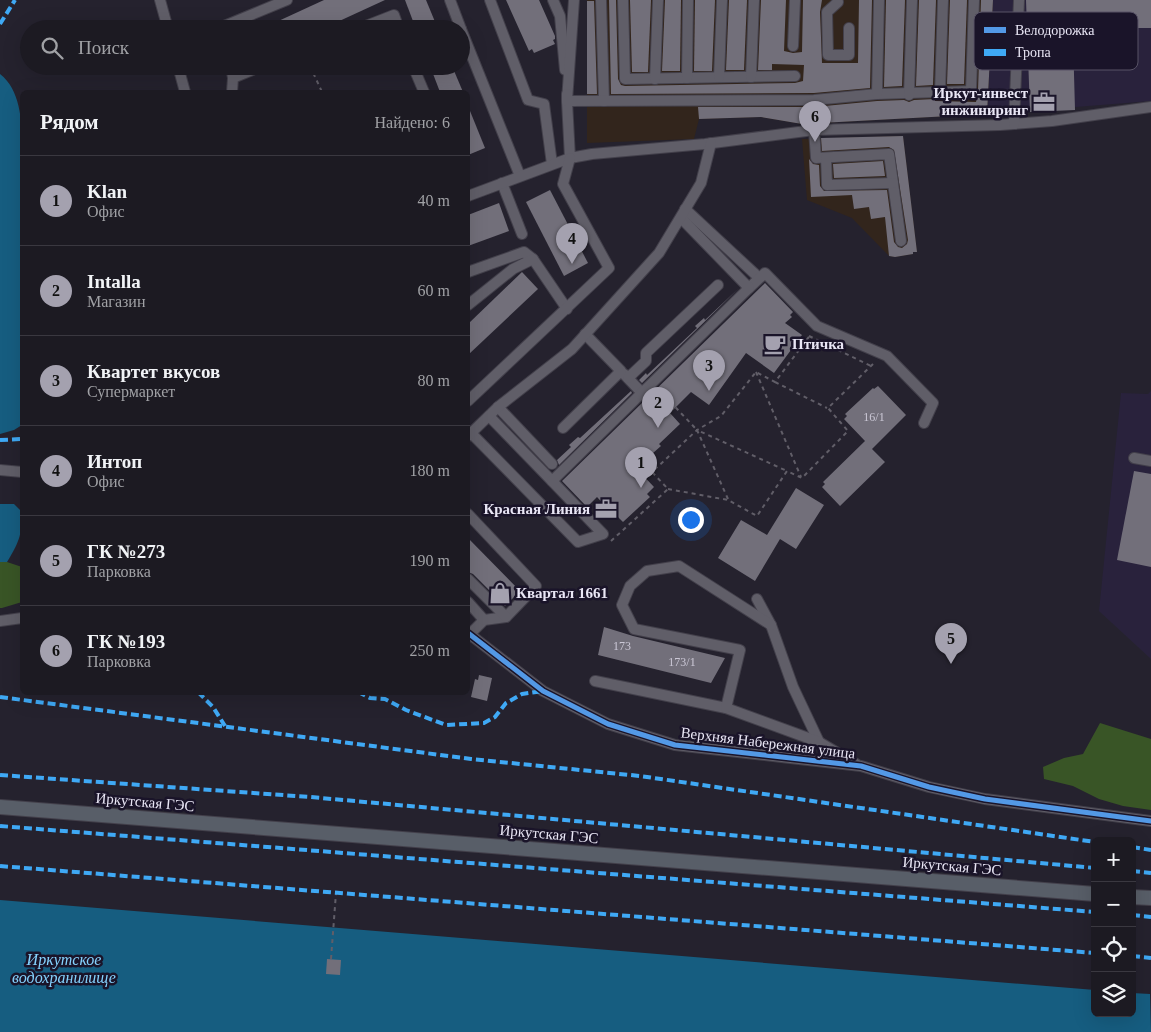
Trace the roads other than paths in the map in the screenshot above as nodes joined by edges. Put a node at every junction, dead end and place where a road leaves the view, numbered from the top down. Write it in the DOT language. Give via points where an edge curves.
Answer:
graph roads {
  1 [pos="160,0"];
  2 [pos="288,0"];
  3 [pos="450,0"];
  4 [pos="490,0"];
  5 [pos="553,0"];
  6 [pos="574,0"];
  7 [pos="600,0"];
  8 [pos="623,0"];
  9 [pos="658,0"];
  10 [pos="688,0"];
  11 [pos="722,0"];
  12 [pos="754,0"];
  13 [pos="795,0"];
  14 [pos="838,0"];
  15 [pos="879,0"];
  16 [pos="912,0"];
  17 [pos="943,0"];
  18 [pos="974,0"];
  19 [pos="166,20"];
  20 [pos="239,20"];
  21 [pos="381,20"];
  22 [pos="396,20"];
  23 [pos="458,20"];
  24 [pos="849,28"];
  25 [pos="793,46"];
  26 [pos="470,51"];
  27 [pos="1015,70"];
  28 [pos="180,75"];
  29 [pos="232,75"];
  30 [pos="240,75"];
  31 [pos="417,75"];
  32 [pos="795,76"];
  33 [pos="719,77"];
  34 [pos="751,77"];
  35 [pos="233,78"];
  36 [pos="655,78"];
  37 [pos="687,78"];
  38 [pos="184,90"];
  39 [pos="232,90"];
  40 [pos="423,90"];
  41 [pos="940,93"];
  42 [pos="877,94"];
  43 [pos="909,94"];
  44 [pos="568,101"];
  45 [pos="604,101"];
  46 [pos="1151,107"];
  47 [pos="1014,124"];
  48 [pos="814,130"];
  49 [pos="711,143"];
  50 [pos="570,158"];
  51 [pos="826,158"];
  52 [pos="552,164"];
  53 [pos="520,176"];
  54 [pos="502,183"];
  55 [pos="893,183"];
  56 [pos="470,195"];
  57 [pos="683,213"];
  58 [pos="522,234"];
  59 [pos="901,241"];
  60 [pos="533,259"];
  61 [pos="470,271"];
  62 [pos="755,274"];
  63 [pos="718,285"];
  64 [pos="749,288"];
  65 [pos="470,303"];
  66 [pos="567,309"];
  67 [pos="585,334"];
  68 [pos="625,375"];
  69 [pos="642,393"];
  70 [pos="470,400"];
  71 [pos="498,407"];
  72 [pos="489,416"];
  73 [pos="924,423"];
  74 [pos="562,428"];
  75 [pos="470,434"];
  76 [pos="470,436"];
  77 [pos="1134,458"];
  78 [pos="1151,461"];
  79 [pos="552,464"];
  80 [pos="0,470"];
  81 [pos="20,472"];
  82 [pos="552,481"];
  83 [pos="470,516"];
  84 [pos="470,581"];
  85 [pos="757,599"];
  86 [pos="470,604"];
  87 [pos="506,617"];
  88 [pos="20,618"];
  89 [pos="484,620"];
  90 [pos="0,621"];
  91 [pos="771,625"];
  92 [pos="470,632"];
  93 [pos="470,636"];
  94 [pos="595,681"];
  95 [pos="726,708"];
  96 [pos="819,742"];
  97 [pos="861,766"];
  98 [pos="0,807"];
  99 [pos="1151,821"];
  100 [pos="1091,894"];
  101 [pos="1136,896"];
  102 [pos="1151,898"];
  1 -- 19 [label="street"];
  2 -- 20 [label="street"];
  3 -- 23 [label="street"];
  4 -- 52 [label="street" via="528,100 544,104"];
  5 -- 44 [label="street" via="560,16"];
  6 -- 44 [label="street"];
  7 -- 45 [label="street"];
  8 -- 36 [label="street" via="625,79"];
  9 -- 36 [label="street"];
  10 -- 37 [label="street"];
  11 -- 33 [label="street"];
  12 -- 34 [label="street"];
  13 -- 25 [label="street"];
  14 -- 24 [label="street" via="827,12 828,55 848,55"];
  15 -- 42 [label="street"];
  16 -- 43 [label="street"];
  17 -- 41 [label="street"];
  18 -- 41 [label="street" via="970,91"];
  21 -- 22 [label="street" via="394,15"];
  26 -- 53 [label="street"];
  27 -- 47 [label="street"];
  28 -- 38 [label="street"];
  29 -- 35 [label="street"];
  30 -- 35 [label="street"];
  31 -- 40 [label="street"];
  32 -- 34 [label="street"];
  33 -- 34 [label="street"];
  33 -- 37 [label="street"];
  35 -- 39 [label="street"];
  36 -- 37 [label="street"];
  41 -- 43 [label="street"];
  42 -- 43 [label="street"];
  42 -- 45 [label="street" via="814,100"];
  44 -- 45 [label="street"];
  44 -- 50 [label="street"];
  46 -- 47 [label="street"];
  47 -- 48 [label="street"];
  48 -- 49 [label="street"];
  48 -- 51 [label="street" via="816,158"];
  49 -- 50 [label="street"];
  49 -- 57 [label="street" via="701,183"];
  50 -- 52 [label="street"];
  50 -- 66 [label="street" via="562,184 609,268"];
  51 -- 55 [label="street" via="889,154"];
  51 -- 55 [label="street" via="827,186"];
  52 -- 53 [label="street"];
  53 -- 54 [label="street"];
  54 -- 56 [label="street"];
  54 -- 58 [label="street"];
  55 -- 59 [label="street"];
  57 -- 62 [label="street"];
  57 -- 64 [label="street"];
  57 -- 67 [label="street" via="659,253"];
  60 -- 61 [label="street" via="524,252"];
  60 -- 65 [label="street" via="512,269"];
  60 -- 66 [label="street"];
  63 -- 68 [label="street" via="646,353 646,361"];
  64 -- 69 [label="street"];
  64 -- 73 [label="street" via="765,273 817,326 887,356 933,403"];
  66 -- 70 [label="street"];
  67 -- 68 [label="street"];
  67 -- 71 [label="street" via="572,349"];
  68 -- 69 [label="street"];
  68 -- 74 [label="street"];
  69 -- 82 [label="street"];
  71 -- 72 [label="street"];
  71 -- 79 [label="street"];
  72 -- 75 [label="street"];
  72 -- 82 [label="street"];
  76 -- 82 [label="street" via="578,542 603,534"];
  77 -- 78 [label="street"];
  80 -- 81 [label="street"];
  83 -- 87 [label="street" via="536,586"];
  84 -- 87 [label="street"];
  85 -- 91 [label="street"];
  86 -- 89 [label="street"];
  87 -- 89 [label="street"];
  88 -- 90 [label="street"];
  89 -- 92 [label="street"];
  91 -- 95 [label="street" via="678,566 647,571 630,586 622,605 634,630 740,650"];
  91 -- 96 [label="street" via="793,687"];
  93 -- 97 [label="street, Верхняя Набережная улица" via="543,691 608,724 675,745"];
  94 -- 95 [label="street"];
  95 -- 96 [label="street"];
  96 -- 97 [label="street"];
  97 -- 99 [label="street, Верхняя Набережная улица" via="929,788 985,799"];
  98 -- 100 [label="main road, Иркутская ГЭС"];
  101 -- 102 [label="main road"];
}
